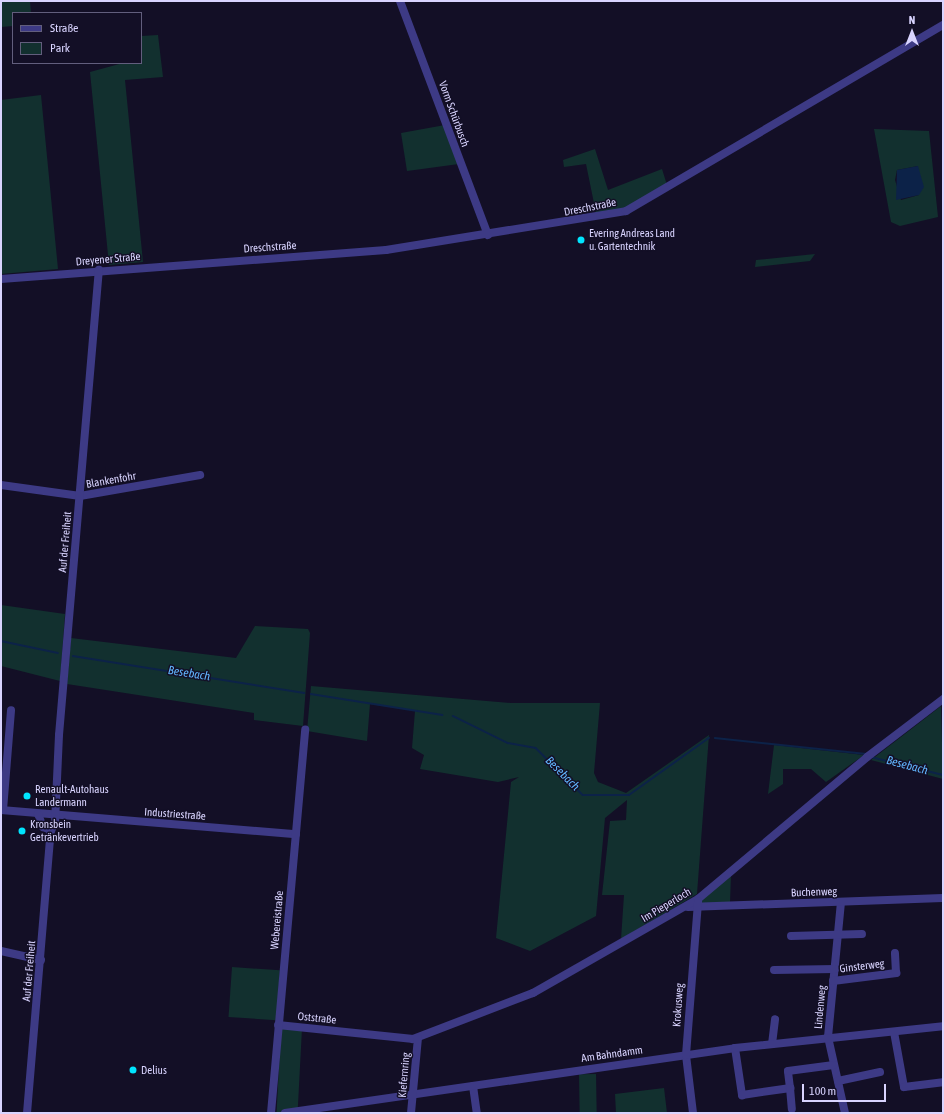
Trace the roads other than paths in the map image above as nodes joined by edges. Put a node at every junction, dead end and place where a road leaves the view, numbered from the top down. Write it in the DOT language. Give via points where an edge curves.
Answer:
graph roads {
  1 [pos="400,1"];
  2 [pos="943,24"];
  3 [pos="488,235"];
  4 [pos="217,261"];
  5 [pos="99,270"];
  6 [pos="1,279"];
  7 [pos="200,475"];
  8 [pos="1,485"];
  9 [pos="80,496"];
  10 [pos="943,699"];
  11 [pos="11,710"];
  12 [pos="305,730"];
  13 [pos="2,810"];
  14 [pos="38,814"];
  15 [pos="53,816"];
  16 [pos="51,830"];
  17 [pos="296,834"];
  18 [pos="943,898"];
  19 [pos="840,902"];
  20 [pos="698,903"];
  21 [pos="686,907"];
  22 [pos="862,934"];
  23 [pos="838,935"];
  24 [pos="791,936"];
  25 [pos="1,951"];
  26 [pos="895,953"];
  27 [pos="41,960"];
  28 [pos="835,968"];
  29 [pos="774,970"];
  30 [pos="833,980"];
  31 [pos="775,1019"];
  32 [pos="278,1025"];
  33 [pos="943,1026"];
  34 [pos="894,1032"];
  35 [pos="354,1033"];
  36 [pos="828,1037"];
  37 [pos="418,1038"];
  38 [pos="772,1044"];
  39 [pos="736,1048"];
  40 [pos="686,1055"];
  41 [pos="834,1065"];
  42 [pos="880,1072"];
  43 [pos="838,1081"];
  44 [pos="943,1082"];
  45 [pos="473,1086"];
  46 [pos="790,1088"];
  47 [pos="413,1096"];
  48 [pos="792,1109"];
  49 [pos="27,1113"];
  50 [pos="271,1113"];
  51 [pos="286,1113"];
  52 [pos="411,1113"];
  53 [pos="477,1113"];
  54 [pos="693,1113"];
  55 [pos="845,1113"];
  1 -- 3 [label="street, Vorm Schürbusch"];
  2 -- 3 [label="street, Dreschstraße" via="626,212"];
  3 -- 4 [label="street, Dreschstraße" via="386,250"];
  4 -- 5 [label="street, Dreyener Straße"];
  5 -- 6 [label="street, Dreyener Straße"];
  5 -- 9 [label="street, Auf der Freiheit"];
  7 -- 9 [label="street, Blankenfohr"];
  8 -- 9 [label="street, Blankenfohr"];
  9 -- 15 [label="street, Auf der Freiheit"];
  10 -- 20 [label="street, Im Pieperloch" via="867,757"];
  11 -- 13 [label="street, Industriestraße"];
  12 -- 17 [label="street, Webereistraße"];
  13 -- 14 [label="street, Industriestraße"];
  14 -- 15 [label="street, Industriestraße"];
  14 -- 16 [label="street" via="43,827"];
  15 -- 16 [label="street" via="55,823"];
  15 -- 17 [label="street, Industriestraße"];
  16 -- 27 [label="street, Auf der Freiheit"];
  17 -- 32 [label="street, Webereistraße"];
  18 -- 19 [label="street, Buchenweg"];
  19 -- 20 [label="street, Buchenweg"];
  19 -- 23 [label="street, Lindenweg"];
  20 -- 21 [label="street, Buchenweg"];
  20 -- 40 [label="street, Krokusweg"];
  21 -- 37 [label="street, Im Pieperloch" via="529,994"];
  22 -- 23 [label="street"];
  23 -- 24 [label="street"];
  23 -- 28 [label="street, Lindenweg"];
  25 -- 27 [label="street"];
  26 -- 30 [label="street, Ginsterweg" via="896,973"];
  27 -- 49 [label="street, Auf der Freiheit"];
  28 -- 29 [label="street"];
  28 -- 30 [label="street, Lindenweg"];
  30 -- 36 [label="street, Lindenweg"];
  31 -- 38 [label="street"];
  32 -- 35 [label="street, Oststraße"];
  32 -- 50 [label="street, Webereistraße"];
  33 -- 34 [label="street, Am Bahndamm"];
  34 -- 36 [label="street, Am Bahndamm"];
  34 -- 44 [label="street" via="904,1087"];
  35 -- 37 [label="street, Im Pieperloch"];
  36 -- 38 [label="street, Am Bahndamm"];
  36 -- 41 [label="street, Lindenweg"];
  37 -- 47 [label="street, Kiefernring"];
  38 -- 39 [label="street, Am Bahndamm"];
  39 -- 40 [label="street, Am Bahndamm"];
  39 -- 46 [label="street" via="742,1095"];
  40 -- 45 [label="street, Am Bahndamm"];
  40 -- 54 [label="street, Krokusweg"];
  41 -- 43 [label="street, Lindenweg"];
  41 -- 46 [label="street" via="788,1071"];
  42 -- 43 [label="street"];
  43 -- 55 [label="street, Lindenweg"];
  45 -- 47 [label="street, Am Bahndamm"];
  45 -- 53 [label="street"];
  46 -- 48 [label="street"];
  47 -- 51 [label="street, Am Bahndamm"];
  47 -- 52 [label="street, Kiefernring"];
}
